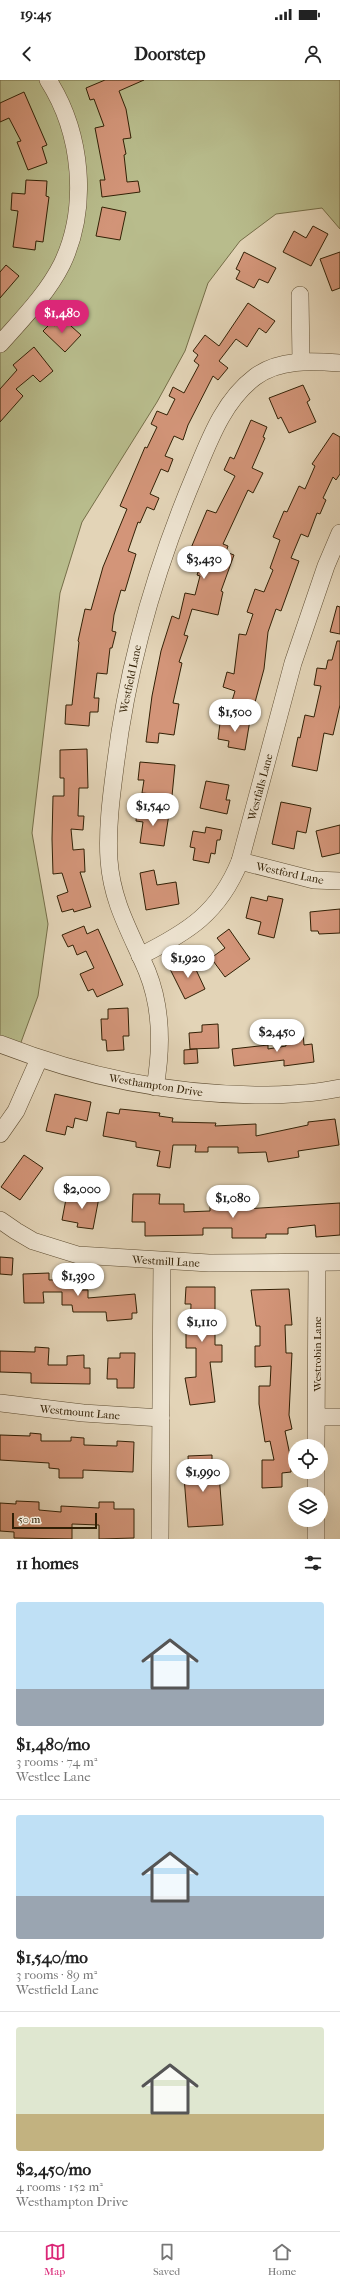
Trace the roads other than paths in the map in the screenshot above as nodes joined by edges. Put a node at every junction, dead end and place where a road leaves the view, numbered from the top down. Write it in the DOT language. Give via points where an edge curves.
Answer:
graph roads {
  1 [pos="48,80"];
  2 [pos="300,295"];
  3 [pos="0,344"];
  4 [pos="301,361"];
  5 [pos="340,363"];
  6 [pos="340,533"];
  7 [pos="240,861"];
  8 [pos="340,880"];
  9 [pos="140,956"];
  10 [pos="0,1044"];
  11 [pos="39,1059"];
  12 [pos="155,1087"];
  13 [pos="340,1088"];
  14 [pos="0,1134"];
  15 [pos="0,1220"];
  16 [pos="162,1261"];
  17 [pos="340,1262"];
  18 [pos="318,1263"];
  19 [pos="0,1403"];
  20 [pos="316,1417"];
  21 [pos="340,1417"];
  22 [pos="161,1418"];
  23 [pos="316,1439"];
  24 [pos="316,1527"];
  25 [pos="160,1539"];
  26 [pos="316,1539"];
  1 -- 3 [label="street" via="62,106 73,139 78,185 74,220 62,264 54,278"];
  2 -- 4 [label="street"];
  4 -- 5 [label="street, Westfield Lane"];
  4 -- 9 [label="street, Westfield Lane" via="273,367 256,376 226,409 210,440 172,531 140,634 118,741 108,844 117,906"];
  6 -- 7 [label="street, Westfalls Lane" via="293,663"];
  7 -- 8 [label="street, Westford Lane" via="314,880"];
  7 -- 9 [label="street, Westfalls Lane" via="228,888 210,911 185,932"];
  9 -- 12 [label="street, Westfield Lane" via="152,989 159,1021 160,1049"];
  10 -- 11 [label="street, Westhampton Drive"];
  11 -- 12 [label="street, Westhampton Drive"];
  11 -- 14 [label="street" via="19,1106"];
  12 -- 13 [label="street, Westhampton Drive" via="203,1093 252,1095 307,1094"];
  15 -- 16 [label="street, Westmill Lane" via="29,1238 65,1252"];
  16 -- 18 [label="street, Westmill Lane" via="237,1264"];
  16 -- 22 [label="street"];
  17 -- 18 [label="street, Westmill Lane"];
  18 -- 20 [label="street, Westrobin Lane"];
  19 -- 22 [label="street, Westmount Lane"];
  20 -- 21 [label="street"];
  20 -- 23 [label="street, Westrobin Lane"];
  22 -- 25 [label="street"];
  24 -- 26 [label="street"];
}
